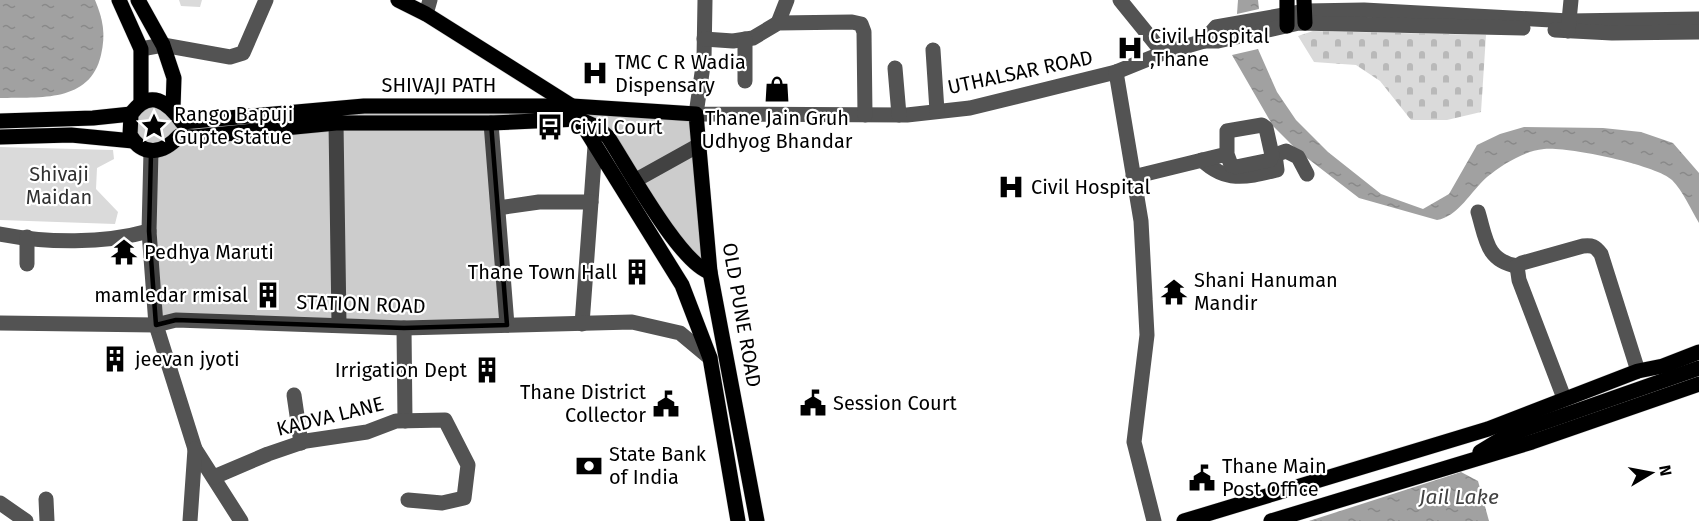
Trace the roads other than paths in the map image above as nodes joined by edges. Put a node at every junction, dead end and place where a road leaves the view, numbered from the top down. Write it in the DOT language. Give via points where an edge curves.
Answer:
graph roads {
  1 [pos="119,0"];
  2 [pos="138,0"];
  3 [pos="266,0"];
  4 [pos="398,0"];
  5 [pos="705,0"];
  6 [pos="787,0"];
  7 [pos="1120,0"];
  8 [pos="1570,0"];
  9 [pos="428,7"];
  10 [pos="1304,11"];
  11 [pos="1287,13"];
  12 [pos="1699,19"];
  13 [pos="778,23"];
  14 [pos="1568,26"];
  15 [pos="1624,27"];
  16 [pos="1699,32"];
  17 [pos="704,39"];
  18 [pos="745,39"];
  19 [pos="163,45"];
  20 [pos="141,49"];
  21 [pos="933,50"];
  22 [pos="1163,53"];
  23 [pos="895,68"];
  24 [pos="1116,72"];
  25 [pos="745,81"];
  26 [pos="136,108"];
  27 [pos="173,108"];
  28 [pos="937,111"];
  29 [pos="575,113"];
  30 [pos="696,114"];
  31 [pos="865,114"];
  32 [pos="899,114"];
  33 [pos="0,121"];
  34 [pos="336,123"];
  35 [pos="491,123"];
  36 [pos="181,129"];
  37 [pos="0,137"];
  38 [pos="133,141"];
  39 [pos="699,145"];
  40 [pos="595,146"];
  41 [pos="151,151"];
  42 [pos="1227,154"];
  43 [pos="1202,160"];
  44 [pos="1308,174"];
  45 [pos="1133,177"];
  46 [pos="636,180"];
  47 [pos="591,202"];
  48 [pos="498,208"];
  49 [pos="1478,212"];
  50 [pos="149,231"];
  51 [pos="0,234"];
  52 [pos="27,237"];
  53 [pos="27,264"];
  54 [pos="1517,266"];
  55 [pos="710,272"];
  56 [pos="0,322"];
  57 [pos="339,324"];
  58 [pos="582,324"];
  59 [pos="156,325"];
  60 [pos="507,326"];
  61 [pos="404,328"];
  62 [pos="1699,352"];
  63 [pos="710,358"];
  64 [pos="1699,368"];
  65 [pos="1638,371"];
  66 [pos="1699,384"];
  67 [pos="294,395"];
  68 [pos="1564,398"];
  69 [pos="405,421"];
  70 [pos="301,443"];
  71 [pos="195,448"];
  72 [pos="1442,469"];
  73 [pos="214,477"];
  74 [pos="46,499"];
  75 [pos="408,500"];
  76 [pos="0,503"];
  77 [pos="26,521"];
  78 [pos="47,521"];
  79 [pos="190,521"];
  80 [pos="240,521"];
  81 [pos="738,521"];
  82 [pos="757,521"];
  83 [pos="1154,521"];
  84 [pos="1184,521"];
  85 [pos="1271,521"];
  1 -- 20 [label="main road"];
  2 -- 19 [label="main road"];
  3 -- 19 [label="street" via="243,53 230,57"];
  4 -- 9 [label="main road"];
  5 -- 17 [label="street"];
  6 -- 13 [label="street"];
  7 -- 22 [label="street"];
  8 -- 14 [label="street"];
  9 -- 29 [label="main road"];
  10 -- 11 [label="street, UTHALSAR ROAD"];
  10 -- 14 [label="street" via="1364,10"];
  11 -- 22 [label="street, UTHALSAR ROAD" via="1218,41"];
  12 -- 15 [label="street"];
  13 -- 18 [label="street"];
  13 -- 31 [label="street" via="861,24"];
  14 -- 15 [label="street"];
  15 -- 16 [label="street"];
  17 -- 18 [label="street"];
  17 -- 30 [label="street"];
  18 -- 25 [label="street"];
  19 -- 20 [label="street"];
  19 -- 27 [label="main road" via="174,78"];
  20 -- 26 [label="main road"];
  21 -- 28 [label="street"];
  22 -- 24 [label="street, UTHALSAR ROAD"];
  23 -- 32 [label="street"];
  24 -- 28 [label="street, UTHALSAR ROAD" via="970,108"];
  24 -- 45 [label="street"];
  26 -- 27 [label="main road" via="158,100"];
  26 -- 33 [label="main road" via="93,118"];
  26 -- 38 [label="main road" via="128,128"];
  27 -- 36 [label="main road"];
  28 -- 32 [label="street, UTHALSAR ROAD"];
  29 -- 30 [label="main road, SHIVAJI PATH"];
  29 -- 35 [label="main road"];
  29 -- 36 [label="main road, SHIVAJI PATH" via="364,106"];
  29 -- 40 [label="main road, OLD PUNE ROAD"];
  29 -- 46 [label="main road" via="608,137"];
  30 -- 31 [label="street, UTHALSAR ROAD"];
  30 -- 39 [label="main road, OLD PUNE ROAD"];
  31 -- 32 [label="street, UTHALSAR ROAD"];
  34 -- 35 [label="main road"];
  34 -- 36 [label="main road" via="194,137"];
  34 -- 57 [label="street"];
  35 -- 48 [label="street"];
  36 -- 41 [label="main road" via="167,148"];
  37 -- 38 [label="main road" via="71,135"];
  38 -- 41 [label="main road"];
  39 -- 46 [label="street"];
  39 -- 55 [label="main road, OLD PUNE ROAD"];
  40 -- 47 [label="street"];
  40 -- 63 [label="main road, OLD PUNE ROAD" via="682,285"];
  41 -- 50 [label="street"];
  42 -- 43 [label="street"];
  43 -- 44 [label="street" via="1216,173 1233,177 1279,173 1275,155 1286,151 1298,157"];
  43 -- 45 [label="street"];
  45 -- 83 [label="street" via="1141,221 1147,335 1134,442"];
  46 -- 55 [label="main road" via="693,264"];
  47 -- 48 [label="street" via="539,202"];
  47 -- 58 [label="street"];
  48 -- 60 [label="street"];
  49 -- 54 [label="street" via="1494,257"];
  50 -- 52 [label="street" via="104,240"];
  50 -- 59 [label="street"];
  51 -- 52 [label="street"];
  52 -- 53 [label="street"];
  54 -- 65 [label="street" via="1582,246 1597,248"];
  54 -- 68 [label="street"];
  55 -- 82 [label="main road, OLD PUNE ROAD"];
  56 -- 59 [label="street, STATION ROAD"];
  57 -- 59 [label="street, STATION ROAD" via="176,320"];
  57 -- 61 [label="street, STATION ROAD"];
  58 -- 60 [label="street, STATION ROAD"];
  58 -- 63 [label="street, STATION ROAD" via="632,322 680,333"];
  59 -- 71 [label="street"];
  60 -- 61 [label="street, STATION ROAD"];
  61 -- 69 [label="street, KADVA LANE"];
  62 -- 65 [label="main road"];
  63 -- 81 [label="main road, OLD PUNE ROAD"];
  64 -- 72 [label="main road" via="1508,435"];
  65 -- 68 [label="main road"];
  66 -- 72 [label="main road"];
  67 -- 70 [label="street"];
  68 -- 84 [label="main road" via="1488,429"];
  69 -- 70 [label="street, KADVA LANE" via="368,432"];
  69 -- 75 [label="street" via="445,420 468,465 464,498 442,503"];
  70 -- 73 [label="street, KADVA LANE"];
  71 -- 73 [label="street"];
  71 -- 79 [label="street"];
  72 -- 85 [label="main road"];
  73 -- 80 [label="street"];
  74 -- 78 [label="street"];
  76 -- 77 [label="street"];
}
